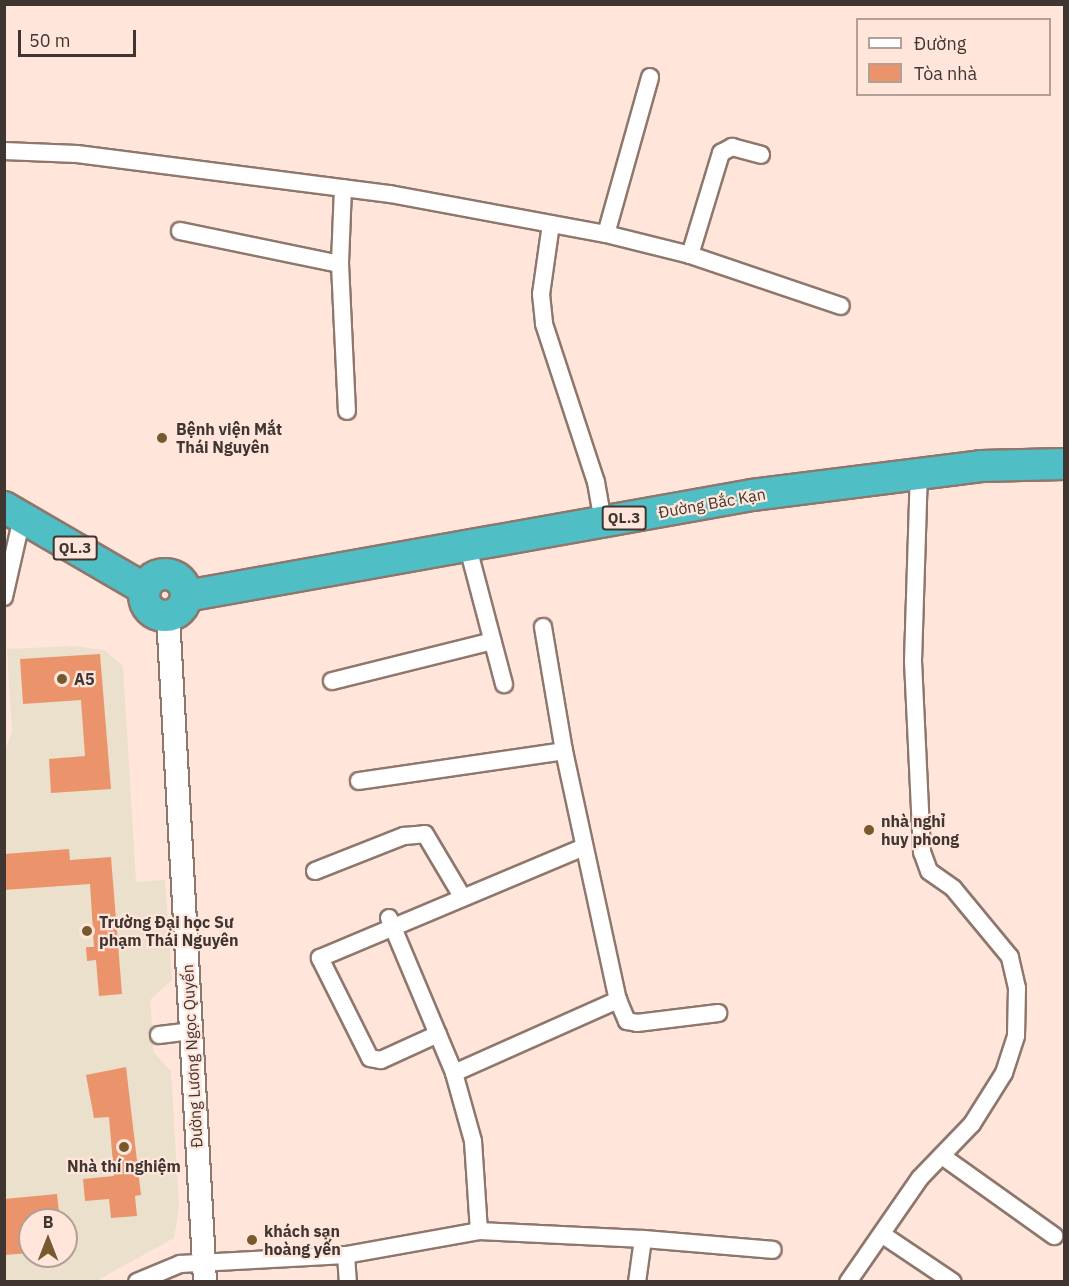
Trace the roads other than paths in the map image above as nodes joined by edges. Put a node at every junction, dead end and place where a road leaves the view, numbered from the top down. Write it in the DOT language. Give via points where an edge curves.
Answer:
graph roads {
  1 [pos="650,77"];
  2 [pos="4,150"];
  3 [pos="761,155"];
  4 [pos="343,188"];
  5 [pos="551,224"];
  6 [pos="180,231"];
  7 [pos="606,234"];
  8 [pos="690,255"];
  9 [pos="340,264"];
  10 [pos="841,306"];
  11 [pos="346,411"];
  12 [pos="1065,464"];
  13 [pos="919,475"];
  14 [pos="13,512"];
  15 [pos="603,522"];
  16 [pos="467,544"];
  17 [pos="4,597"];
  18 [pos="177,606"];
  19 [pos="543,627"];
  20 [pos="492,641"];
  21 [pos="332,681"];
  22 [pos="504,684"];
  23 [pos="564,750"];
  24 [pos="359,781"];
  25 [pos="582,848"];
  26 [pos="315,871"];
  27 [pos="463,898"];
  28 [pos="391,923"];
  29 [pos="618,1000"];
  30 [pos="717,1012"];
  31 [pos="191,1031"];
  32 [pos="438,1034"];
  33 [pos="159,1035"];
  34 [pos="454,1072"];
  35 [pos="942,1156"];
  36 [pos="479,1231"];
  37 [pos="883,1235"];
  38 [pos="1054,1236"];
  39 [pos="643,1239"];
  40 [pos="773,1251"];
  41 [pos="346,1256"];
  42 [pos="205,1273"];
  43 [pos="137,1281"];
  44 [pos="348,1281"];
  45 [pos="637,1281"];
  46 [pos="848,1281"];
  47 [pos="953,1281"];
  1 -- 7 [label="street"];
  2 -- 4 [label="street" via="77,154"];
  3 -- 8 [label="street" via="732,147 721,153"];
  4 -- 5 [label="street"];
  4 -- 9 [label="street"];
  5 -- 7 [label="street"];
  5 -- 15 [label="street" via="541,294 544,324 596,482"];
  6 -- 9 [label="street"];
  7 -- 8 [label="street"];
  8 -- 10 [label="street"];
  9 -- 11 [label="street"];
  12 -- 13 [label="highway, Đường Bắc Kạn / QL.3"];
  13 -- 15 [label="highway, Đường Bắc Kạn / QL.3" via="752,495"];
  13 -- 35 [label="street" via="913,661 922,852 929,871 953,888 1010,957 1017,988 1016,1036 1005,1073 972,1124"];
  14 -- 17 [label="street"];
  14 -- 18 [label="highway, QL.3" via="145,589 150,580 168,574 178,578"];
  15 -- 16 [label="highway, Đường Bắc Kạn / QL.3"];
  16 -- 18 [label="highway, Đường Bắc Kạn / QL.3"];
  16 -- 20 [label="street"];
  18 -- 31 [label="main road, Đường Lương Ngọc Quyến"];
  19 -- 23 [label="street"];
  20 -- 21 [label="street"];
  20 -- 22 [label="street"];
  23 -- 24 [label="street"];
  23 -- 25 [label="street"];
  25 -- 27 [label="street"];
  25 -- 29 [label="street" via="594,877"];
  26 -- 27 [label="street" via="404,836 425,834"];
  27 -- 28 [label="street"];
  28 -- 32 [label="street"];
  28 -- 32 [label="street" via="320,958 370,1058 381,1060"];
  29 -- 30 [label="street" via="627,1021 637,1023"];
  29 -- 34 [label="street"];
  31 -- 33 [label="street"];
  31 -- 42 [label="main road, Đường Lương Ngọc Quyến"];
  32 -- 34 [label="street"];
  34 -- 36 [label="street" via="473,1141"];
  35 -- 37 [label="street"];
  35 -- 38 [label="street"];
  36 -- 39 [label="street"];
  36 -- 41 [label="street"];
  37 -- 46 [label="street"];
  37 -- 47 [label="street"];
  39 -- 40 [label="street"];
  39 -- 45 [label="street"];
  41 -- 42 [label="street"];
  41 -- 44 [label="street"];
  42 -- 43 [label="street" via="180,1264"];
}
